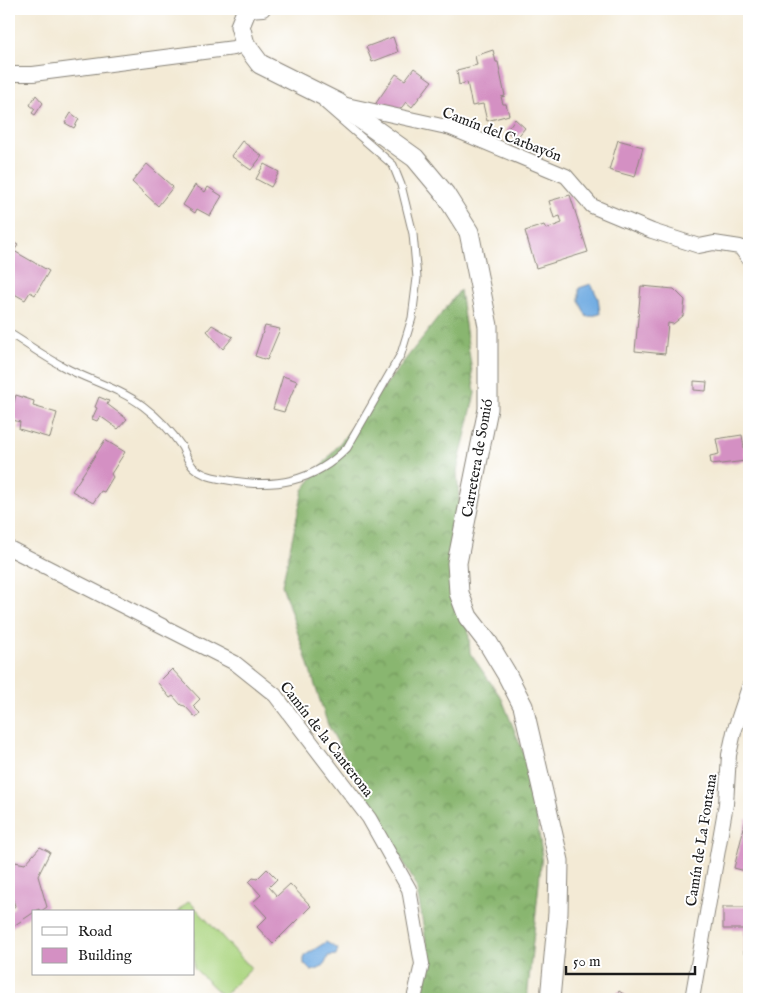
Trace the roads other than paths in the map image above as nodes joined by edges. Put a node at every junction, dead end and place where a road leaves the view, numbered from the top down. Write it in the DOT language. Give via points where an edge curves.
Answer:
graph roads {
  1 [pos="252,9"];
  2 [pos="245,44"];
  3 [pos="9,74"];
  4 [pos="300,84"];
  5 [pos="338,103"];
  6 [pos="749,259"];
  7 [pos="9,333"];
  8 [pos="9,548"];
  9 [pos="749,687"];
  10 [pos="414,999"];
  11 [pos="550,999"];
  12 [pos="692,999"];
  1 -- 2 [label="street" via="240,26"];
  2 -- 3 [label="street" via="33,74"];
  2 -- 4 [label="street, Carretera de Somió" via="260,64"];
  4 -- 5 [label="street, Carretera de Somió"];
  4 -- 7 [label="lane" via="393,165 413,234 417,278 412,318 401,354 347,448 335,461 288,483 264,485 208,476 192,466 166,425 142,405 65,367"];
  5 -- 6 [label="street, Camín del Carbayón" via="452,128 566,176 592,206 699,246 714,243 740,247"];
  5 -- 11 [label="street, Carretera de Somió" via="415,158 445,194 469,232 488,326 488,409 457,563 459,593 468,618 488,643 523,706 559,862"];
  8 -- 10 [label="street, Camín de la Canterona" via="235,663 275,695 369,818 408,889 422,964"];
  9 -- 12 [label="street, Camín de La Fontana" via="729,756 726,804"];
}
